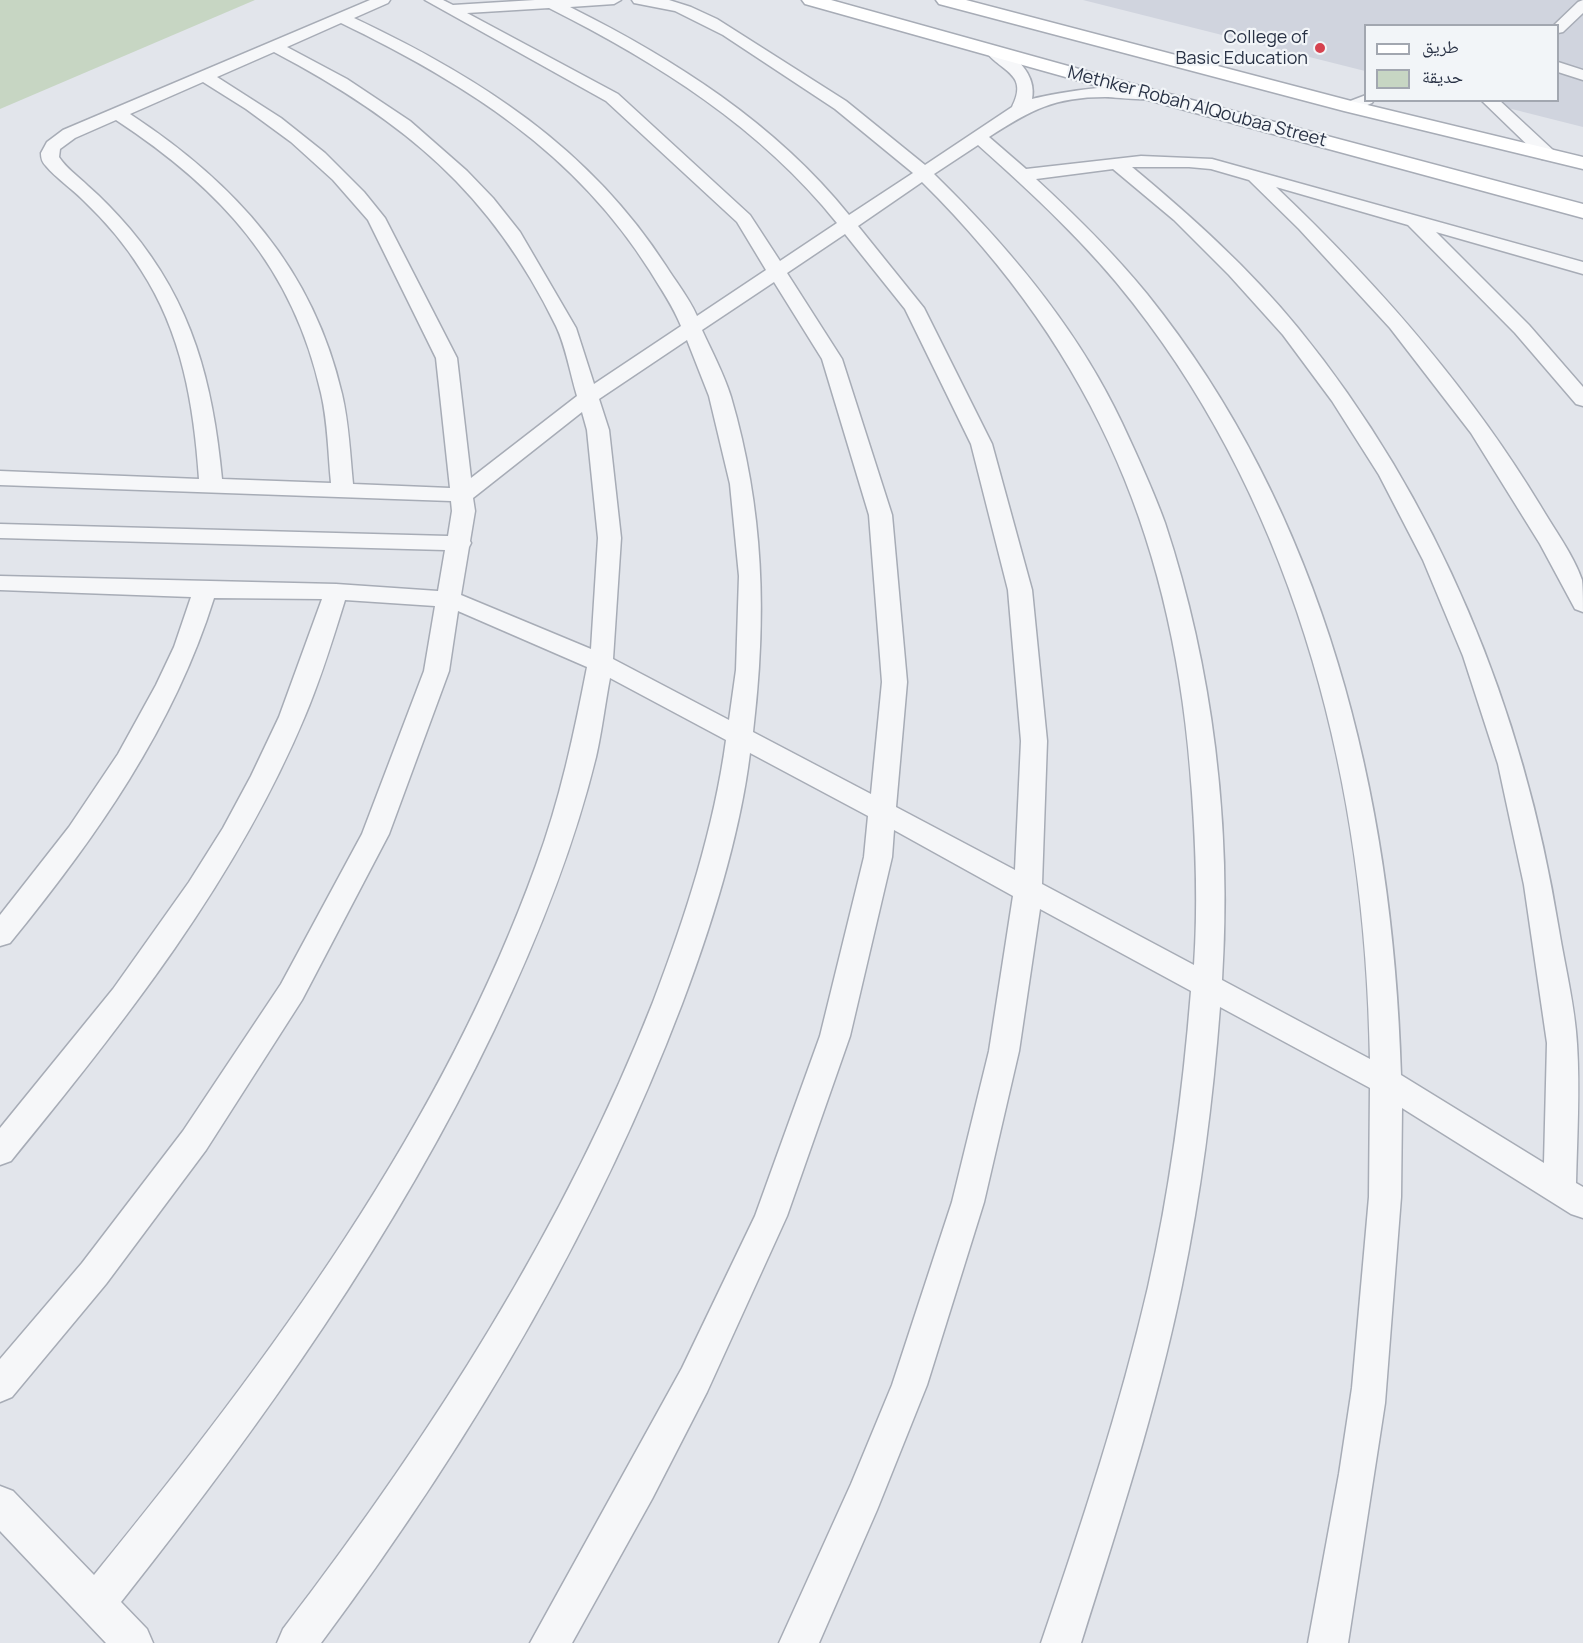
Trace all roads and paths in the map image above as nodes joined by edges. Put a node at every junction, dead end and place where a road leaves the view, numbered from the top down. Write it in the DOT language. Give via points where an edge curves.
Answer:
graph roads {
  1 [pos="383,0"];
  2 [pos="614,0"];
  3 [pos="811,0"];
  4 [pos="945,0"];
  5 [pos="968,0"];
  6 [pos="443,4"];
  7 [pos="552,4"];
  8 [pos="1583,5"];
  9 [pos="639,7"];
  10 [pos="993,12"];
  11 [pos="342,18"];
  12 [pos="1559,27"];
  13 [pos="274,46"];
  14 [pos="994,52"];
  15 [pos="1559,68"];
  16 [pos="1583,75"];
  17 [pos="204,76"];
  18 [pos="1151,95"];
  19 [pos="1491,102"];
  20 [pos="1359,104"];
  21 [pos="1019,110"];
  22 [pos="117,113"];
  23 [pos="979,137"];
  24 [pos="1548,155"];
  25 [pos="1197,161"];
  26 [pos="1583,163"];
  27 [pos="1118,164"];
  28 [pos="924,174"];
  29 [pos="1251,174"];
  30 [pos="1022,175"];
  31 [pos="1150,190"];
  32 [pos="1366,207"];
  33 [pos="1583,211"];
  34 [pos="1413,220"];
  35 [pos="851,222"];
  36 [pos="1310,228"];
  37 [pos="1530,253"];
  38 [pos="1479,266"];
  39 [pos="1582,268"];
  40 [pos="782,269"];
  41 [pos="694,328"];
  42 [pos="590,396"];
  43 [pos="1583,400"];
  44 [pos="0,478"];
  45 [pos="211,485"];
  46 [pos="342,489"];
  47 [pos="463,495"];
  48 [pos="0,531"];
  49 [pos="460,543"];
  50 [pos="0,583"];
  51 [pos="205,590"];
  52 [pos="336,592"];
  53 [pos="453,600"];
  54 [pos="1583,604"];
  55 [pos="601,663"];
  56 [pos="741,737"];
  57 [pos="885,813"];
  58 [pos="1028,891"];
  59 [pos="0,935"];
  60 [pos="1207,987"];
  61 [pos="1572,1044"];
  62 [pos="1384,1082"];
  63 [pos="0,1151"];
  64 [pos="1572,1197"];
  65 [pos="0,1385"];
  66 [pos="0,1504"];
  67 [pos="95,1604"];
  68 [pos="133,1643"];
  69 [pos="297,1643"];
  70 [pos="549,1643"];
  71 [pos="800,1643"];
  72 [pos="1061,1643"];
  73 [pos="1328,1643"];
  1 -- 11 [label="lane"];
  2 -- 7 [label="lane"];
  3 -- 14 [label="street, Methker Robah AlQoubaa Street"];
  4 -- 10 [label="street, Methker Robah AlQoubaa Street"];
  5 -- 10 [label="lane"];
  6 -- 7 [label="lane"];
  6 -- 40 [label="lane" via="504,32 626,108 664,138 733,206"];
  7 -- 35 [label="lane" via="618,29 692,82 740,117 809,178"];
  8 -- 12 [label="lane"];
  9 -- 28 [label="lane" via="679,7 704,18 812,85 861,120"];
  10 -- 20 [label="street, Methker Robah AlQoubaa Street"];
  11 -- 13 [label="lane"];
  11 -- 41 [label="lane" via="463,80 519,118 570,161 617,210 659,265"];
  13 -- 17 [label="lane"];
  13 -- 42 [label="lane" via="342,82 405,125 488,202 553,298"];
  14 -- 18 [label="street, Methker Robah AlQoubaa Street"];
  14 -- 21 [label="lane" via="1015,67 1026,84 1025,102"];
  15 -- 16 [label="lane"];
  17 -- 22 [label="lane"];
  17 -- 47 [label="lane" via="269,117 327,164 377,219 398,250 433,320 446,359 456,401"];
  18 -- 21 [label="lane" via="1078,93"];
  18 -- 33 [label="street, Methker Robah AlQoubaa Street"];
  19 -- 24 [label="lane"];
  20 -- 24 [label="street, Methker Robah AlQoubaa Street"];
  21 -- 23 [label="lane"];
  22 -- 45 [label="lane" via="62,137 52,146 50,159 125,232 165,292 186,337 201,388"];
  22 -- 46 [label="lane" via="162,142 217,189 275,260 314,336 327,378 337,425"];
  23 -- 28 [label="lane"];
  23 -- 30 [label="lane"];
  24 -- 26 [label="street, Methker Robah AlQoubaa Street"];
  25 -- 27 [label="lane" via="1166,159"];
  25 -- 29 [label="lane"];
  25 -- 31 [label="lane" via="1161,171 1152,180"];
  27 -- 30 [label="lane"];
  27 -- 31 [label="lane"];
  28 -- 35 [label="lane"];
  28 -- 60 [label="lane" via="998,250 1039,303 1112,425 1143,496 1169,575 1190,663 1204,761 1210,870"];
  29 -- 32 [label="lane"];
  29 -- 36 [label="lane"];
  30 -- 62 [label="lane" via="1102,253 1159,322 1212,402 1261,492 1305,596 1341,715 1368,852 1383,1012"];
  31 -- 61 [label="lane" via="1236,270 1290,331 1341,399 1390,475 1435,560 1475,656 1511,764"];
  32 -- 34 [label="lane"];
  32 -- 36 [label="lane" via="1328,212"];
  34 -- 37 [label="lane"];
  34 -- 38 [label="lane"];
  35 -- 40 [label="lane"];
  35 -- 58 [label="lane" via="916,312 945,362 989,466 1011,541 1033,689 1035,775"];
  36 -- 54 [label="lane" via="1448,385 1535,516"];
  37 -- 38 [label="lane" via="1500,254"];
  37 -- 39 [label="lane"];
  38 -- 43 [label="lane" via="1522,329"];
  40 -- 41 [label="lane"];
  40 -- 57 [label="lane" via="820,332 843,382 878,496 895,631 895,707"];
  41 -- 42 [label="lane"];
  41 -- 56 [label="lane" via="723,402 739,464 750,545 752,635"];
  42 -- 47 [label="lane"];
  42 -- 55 [label="lane" via="609,512 610,564"];
  44 -- 45 [label="lane"];
  45 -- 46 [label="lane"];
  46 -- 47 [label="lane"];
  47 -- 49 [label="lane"];
  48 -- 49 [label="lane"];
  49 -- 53 [label="lane"];
  50 -- 51 [label="lane"];
  51 -- 52 [label="lane"];
  51 -- 59 [label="lane" via="186,647 166,689 115,778 47,876"];
  52 -- 53 [label="lane"];
  52 -- 63 [label="lane" via="291,718 224,846 130,989"];
  53 -- 55 [label="lane"];
  53 -- 65 [label="lane" via="438,667 415,740 384,819 290,998 148,1206"];
  55 -- 56 [label="lane"];
  55 -- 67 [label="lane" via="585,746 558,838 506,973 465,1060 353,1253 280,1361 196,1478"];
  56 -- 57 [label="lane"];
  56 -- 69 [label="lane" via="716,856 672,992 607,1146 516,1319 392,1515"];
  57 -- 58 [label="lane"];
  57 -- 70 [label="lane" via="874,884 850,984 816,1094 771,1215 711,1349 636,1494"];
  58 -- 60 [label="lane"];
  58 -- 71 [label="lane" via="1019,972 998,1086 966,1212 922,1351 861,1505"];
  60 -- 62 [label="lane"];
  60 -- 72 [label="lane" via="1193,1129 1165,1284 1121,1459"];
  61 -- 64 [label="lane"];
  62 -- 64 [label="lane"];
  62 -- 73 [label="lane" via="1385,1197 1366,1416"];
  66 -- 67 [label="lane"];
  67 -- 68 [label="lane"];
}
